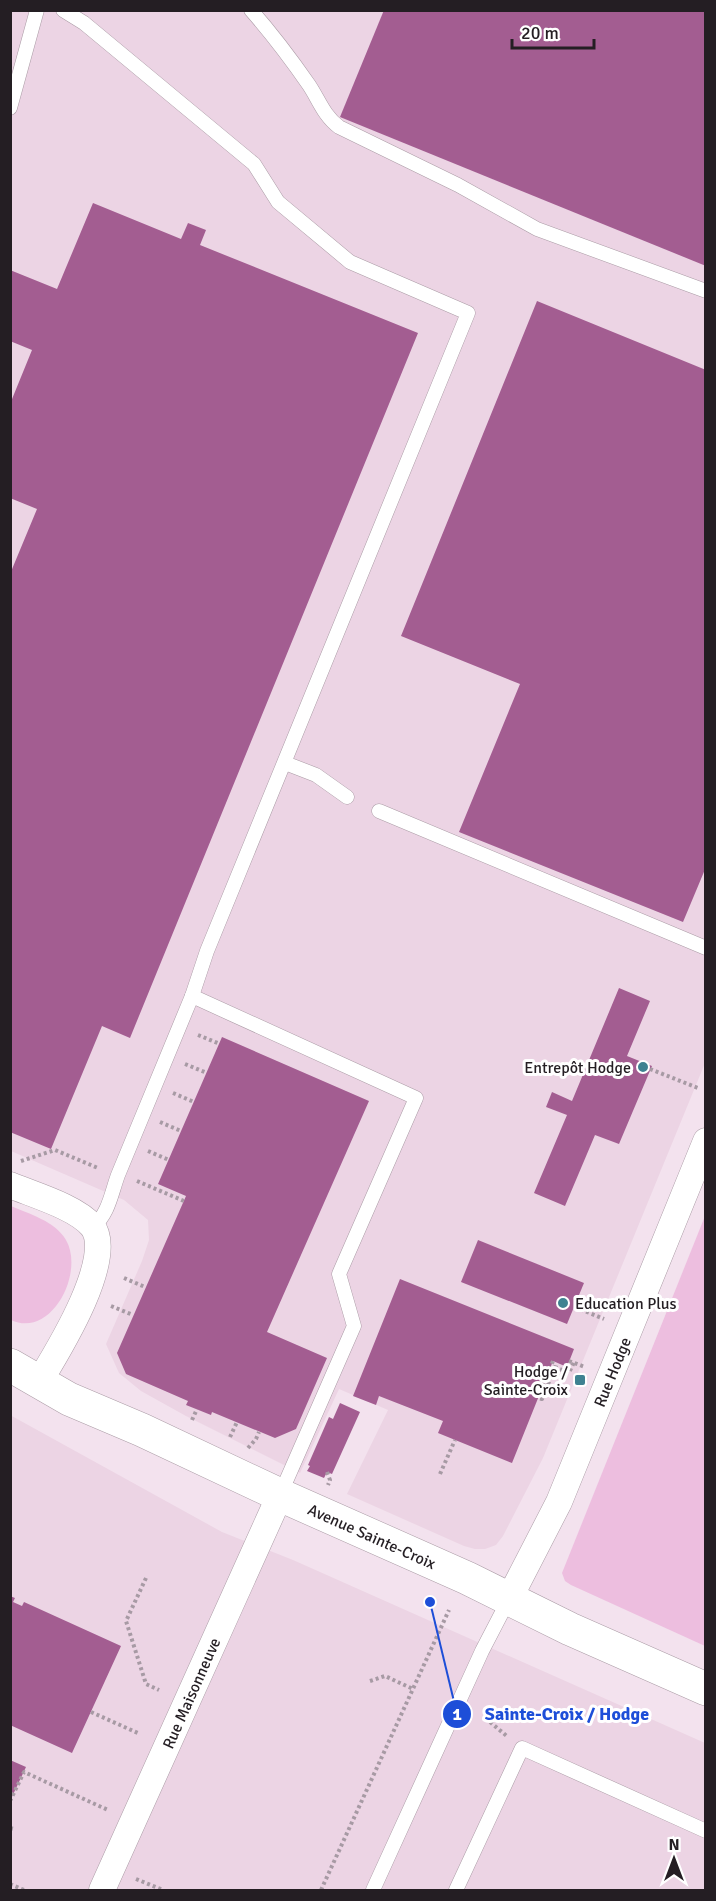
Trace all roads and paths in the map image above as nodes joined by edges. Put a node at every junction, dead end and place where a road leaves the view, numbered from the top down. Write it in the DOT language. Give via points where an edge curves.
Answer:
graph roads {
  1 [pos="37,10"];
  2 [pos="63,10"];
  3 [pos="251,10"];
  4 [pos="10,108"];
  5 [pos="705,291"];
  6 [pos="285,763"];
  7 [pos="347,797"];
  8 [pos="379,811"];
  9 [pos="705,948"];
  10 [pos="192,996"];
  11 [pos="202,1037"];
  12 [pos="220,1044"];
  13 [pos="189,1066"];
  14 [pos="650,1069"];
  15 [pos="207,1073"];
  16 [pos="698,1088"];
  17 [pos="177,1095"];
  18 [pos="194,1102"];
  19 [pos="164,1124"];
  20 [pos="181,1131"];
  21 [pos="705,1141"];
  22 [pos="151,1152"];
  23 [pos="169,1160"];
  24 [pos="12,1174"];
  25 [pos="118,1175"];
  26 [pos="140,1182"];
  27 [pos="184,1201"];
  28 [pos="93,1227"];
  29 [pos="124,1278"];
  30 [pos="145,1287"];
  31 [pos="111,1306"];
  32 [pos="575,1307"];
  33 [pos="133,1315"];
  34 [pos="605,1320"];
  35 [pos="553,1361"];
  36 [pos="10,1365"];
  37 [pos="586,1367"];
  38 [pos="39,1382"];
  39 [pos="197,1409"];
  40 [pos="237,1422"];
  41 [pos="190,1425"];
  42 [pos="259,1432"];
  43 [pos="455,1440"];
  44 [pos="227,1443"];
  45 [pos="246,1452"];
  46 [pos="327,1472"];
  47 [pos="440,1474"];
  48 [pos="327,1487"];
  49 [pos="280,1495"];
  50 [pos="146,1578"];
  51 [pos="508,1599"];
  52 [pos="448,1610"];
  53 [pos="369,1681"];
  54 [pos="413,1689"];
  55 [pos="705,1689"];
  56 [pos="159,1690"];
  57 [pos="91,1712"];
  58 [pos="141,1734"];
  59 [pos="10,1801"];
  60 [pos="108,1810"];
  61 [pos="705,1831"];
  62 [pos="130,1876"];
  63 [pos="10,1884"];
  64 [pos="24,1890"];
  65 [pos="102,1890"];
  66 [pos="163,1890"];
  67 [pos="321,1890"];
  68 [pos="373,1890"];
  69 [pos="456,1890"];
  1 -- 4 [label="lane"];
  2 -- 6 [label="lane" via="84,23 254,164 279,202 350,262 468,313"];
  3 -- 5 [label="lane" via="278,41 329,120 339,127 537,229"];
  6 -- 7 [label="lane" via="316,775"];
  6 -- 10 [label="lane"];
  8 -- 9 [label="lane"];
  10 -- 25 [label="lane"];
  10 -- 49 [label="lane" via="417,1098 339,1274 354,1326"];
  11 -- 12 [label="path"];
  13 -- 15 [label="path"];
  14 -- 16 [label="path"];
  17 -- 18 [label="path"];
  19 -- 20 [label="path"];
  21 -- 51 [label="street, Rue Hodge" via="559,1502"];
  22 -- 23 [label="path"];
  24 -- 25 [label="path" via="55,1150"];
  24 -- 28 [label="street"];
  25 -- 28 [label="lane" via="104,1215"];
  26 -- 27 [label="path"];
  28 -- 38 [label="street" via="99,1250 90,1283 67,1335"];
  29 -- 30 [label="path"];
  31 -- 33 [label="path"];
  32 -- 34 [label="path"];
  35 -- 37 [label="path" via="538,1398 542,1399 555,1367 569,1373 572,1361"];
  36 -- 38 [label="main road, Avenue Sainte-Croix"];
  38 -- 49 [label="main road, Avenue Sainte-Croix"];
  39 -- 41 [label="path"];
  40 -- 44 [label="path"];
  42 -- 45 [label="path"];
  43 -- 47 [label="path"];
  46 -- 48 [label="path"];
  49 -- 51 [label="main road, Avenue Sainte-Croix"];
  49 -- 65 [label="street, Rue Maisonneuve"];
  50 -- 56 [label="path" via="126,1621 146,1684"];
  51 -- 55 [label="main road, Avenue Sainte-Croix"];
  51 -- 68 [label="lane"];
  52 -- 54 [label="path"];
  53 -- 54 [label="path" via="385,1676"];
  54 -- 67 [label="path"];
  57 -- 58 [label="path"];
  59 -- 60 [label="path" via="24,1772"];
  61 -- 69 [label="lane" via="522,1748"];
  62 -- 66 [label="path"];
  63 -- 64 [label="path"];
}
